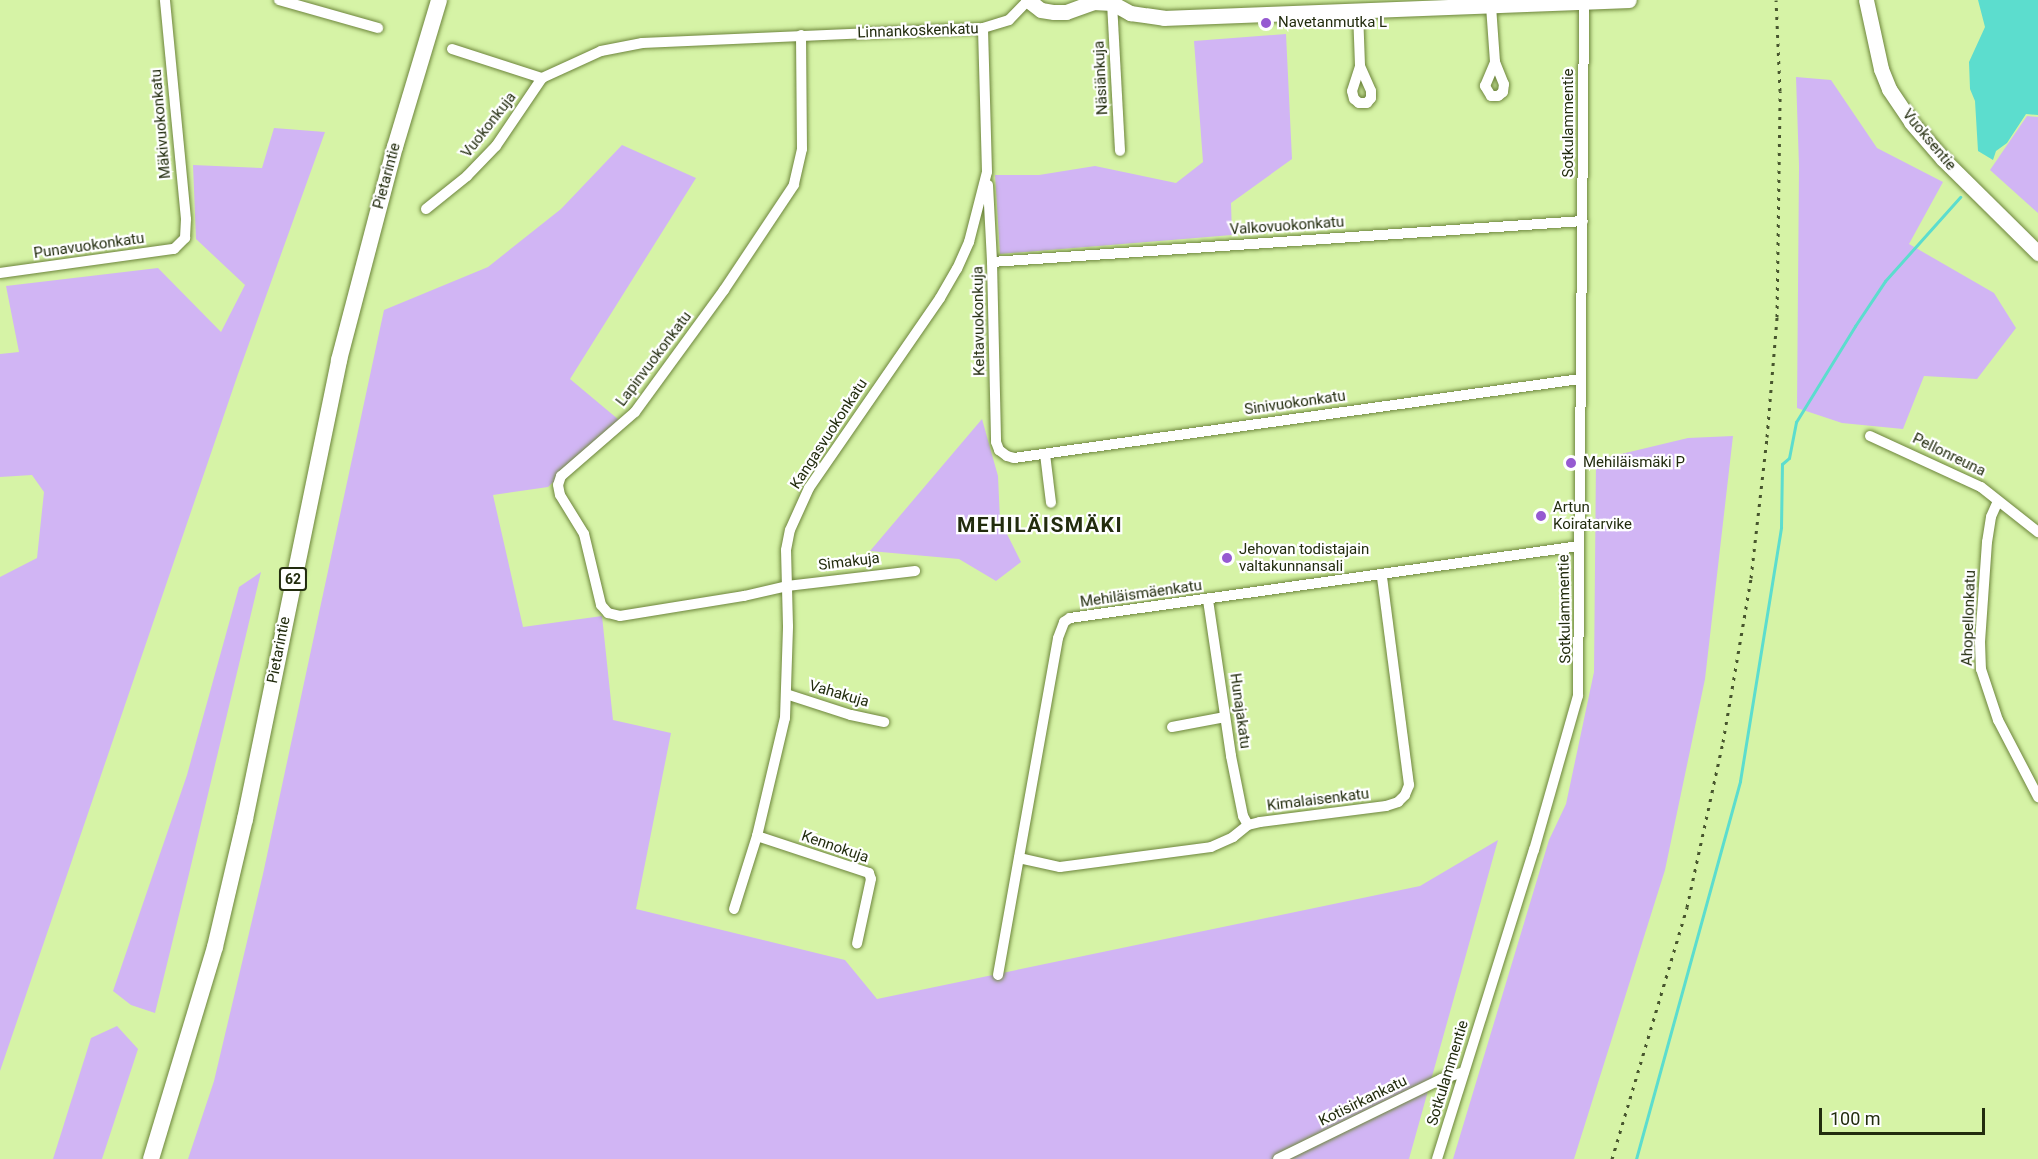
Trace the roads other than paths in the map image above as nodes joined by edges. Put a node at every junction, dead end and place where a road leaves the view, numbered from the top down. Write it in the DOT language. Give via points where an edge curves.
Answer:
graph roads {
  1 [pos="165,0"];
  2 [pos="279,0"];
  3 [pos="439,0"];
  4 [pos="1028,0"];
  5 [pos="1629,0"];
  6 [pos="1866,0"];
  7 [pos="1584,2"];
  8 [pos="1112,3"];
  9 [pos="1491,6"];
  10 [pos="1358,11"];
  11 [pos="378,28"];
  12 [pos="983,28"];
  13 [pos="801,35"];
  14 [pos="452,49"];
  15 [pos="1495,62"];
  16 [pos="1360,66"];
  17 [pos="542,78"];
  18 [pos="1120,151"];
  19 [pos="987,172"];
  20 [pos="426,209"];
  21 [pos="1584,221"];
  22 [pos="181,244"];
  23 [pos="2038,253"];
  24 [pos="992,262"];
  25 [pos="0,273"];
  26 [pos="1580,379"];
  27 [pos="1870,436"];
  28 [pos="1045,453"];
  29 [pos="1014,458"];
  30 [pos="1998,501"];
  31 [pos="1051,503"];
  32 [pos="2038,532"];
  33 [pos="1579,546"];
  34 [pos="915,571"];
  35 [pos="1382,576"];
  36 [pos="787,586"];
  37 [pos="1208,600"];
  38 [pos="786,694"];
  39 [pos="1225,717"];
  40 [pos="884,722"];
  41 [pos="1172,727"];
  42 [pos="2038,797"];
  43 [pos="1248,825"];
  44 [pos="757,836"];
  45 [pos="1019,858"];
  46 [pos="734,909"];
  47 [pos="857,944"];
  48 [pos="998,975"];
  49 [pos="1464,1072"];
  50 [pos="151,1159"];
  51 [pos="1278,1159"];
  52 [pos="1437,1159"];
  1 -- 22 [label="street, Mäkivuokonkatu" via="186,219"];
  2 -- 11 [label="street"];
  3 -- 50 [label="main road, Pietarintie / 62" via="395,147 339,360 215,947"];
  4 -- 8 [label="street, Linnankoskenkatu" via="1041,10 1053,12 1066,12 1093,2"];
  4 -- 12 [label="street, Linnankoskenkatu" via="1009,20"];
  5 -- 7 [label="street, Linnankoskenkatu"];
  6 -- 23 [label="street, Vuoksentie" via="1881,69 1911,122"];
  7 -- 9 [label="street, Linnankoskenkatu"];
  7 -- 21 [label="street, Sotkulammentie"];
  8 -- 10 [label="street, Linnankoskenkatu" via="1130,13 1156,18"];
  8 -- 18 [label="street, Näsiänkuja"];
  9 -- 10 [label="street, Linnankoskenkatu"];
  9 -- 15 [label="street"];
  10 -- 16 [label="street"];
  12 -- 13 [label="street, Linnankoskenkatu"];
  12 -- 19 [label="street, Kangasvuokonkatu"];
  13 -- 17 [label="street, Linnankoskenkatu" via="621,46 578,60"];
  13 -- 36 [label="street, Lapinvuokonkatu" via="802,149 794,185 635,412 561,476 558,485 564,505 584,534 601,605 608,613 620,616 674,608"];
  14 -- 17 [label="street"];
  17 -- 20 [label="street, Vuokonkuja" via="496,146"];
  19 -- 24 [label="street, Keltavuokonkuja"];
  19 -- 36 [label="street, Kangasvuokonkatu" via="977,217 957,269 809,488 790,530"];
  21 -- 24 [label="street, Valkovuokonkatu"];
  21 -- 26 [label="street, Sotkulammentie"];
  22 -- 25 [label="street, Punavuokonkatu" via="174,249"];
  24 -- 29 [label="street, Keltavuokonkuja" via="996,442 999,450"];
  26 -- 28 [label="street, Sinivuokonkatu"];
  26 -- 33 [label="street, Sotkulammentie"];
  27 -- 30 [label="street, Pellonreuna" via="1958,474"];
  28 -- 29 [label="street, Sinivuokonkatu"];
  28 -- 31 [label="street"];
  30 -- 32 [label="street, Pellonreuna"];
  30 -- 42 [label="street, Ahopellonkatu" via="1987,542 1981,669 1998,720"];
  33 -- 35 [label="street, Mehiläismäenkatu"];
  33 -- 49 [label="street, Sotkulammentie" via="1577,703"];
  34 -- 36 [label="street, Simakuja"];
  35 -- 37 [label="street, Mehiläismäenkatu"];
  35 -- 43 [label="street, Kimalaisenkatu" via="1409,785 1405,795 1386,806"];
  36 -- 38 [label="street, Kangasvuokonkatu"];
  37 -- 39 [label="street, Hunajakatu"];
  37 -- 45 [label="street, Mehiläismäenkatu" via="1070,618 1064,622"];
  38 -- 40 [label="street, Vahakuja"];
  38 -- 44 [label="street, Kangasvuokonkatu" via="785,718"];
  39 -- 41 [label="street"];
  39 -- 43 [label="street, Hunajakatu" via="1239,800"];
  43 -- 45 [label="street, Kimalaisenkatu" via="1211,847 1060,867"];
  44 -- 46 [label="street, Kangasvuokonkatu"];
  44 -- 47 [label="street, Kennokuja" via="869,873"];
  45 -- 48 [label="street, Mehiläismäenkatu"];
  49 -- 51 [label="street, Kotisirkankatu" via="1441,1079"];
  49 -- 52 [label="street, Sotkulammentie"];
}
